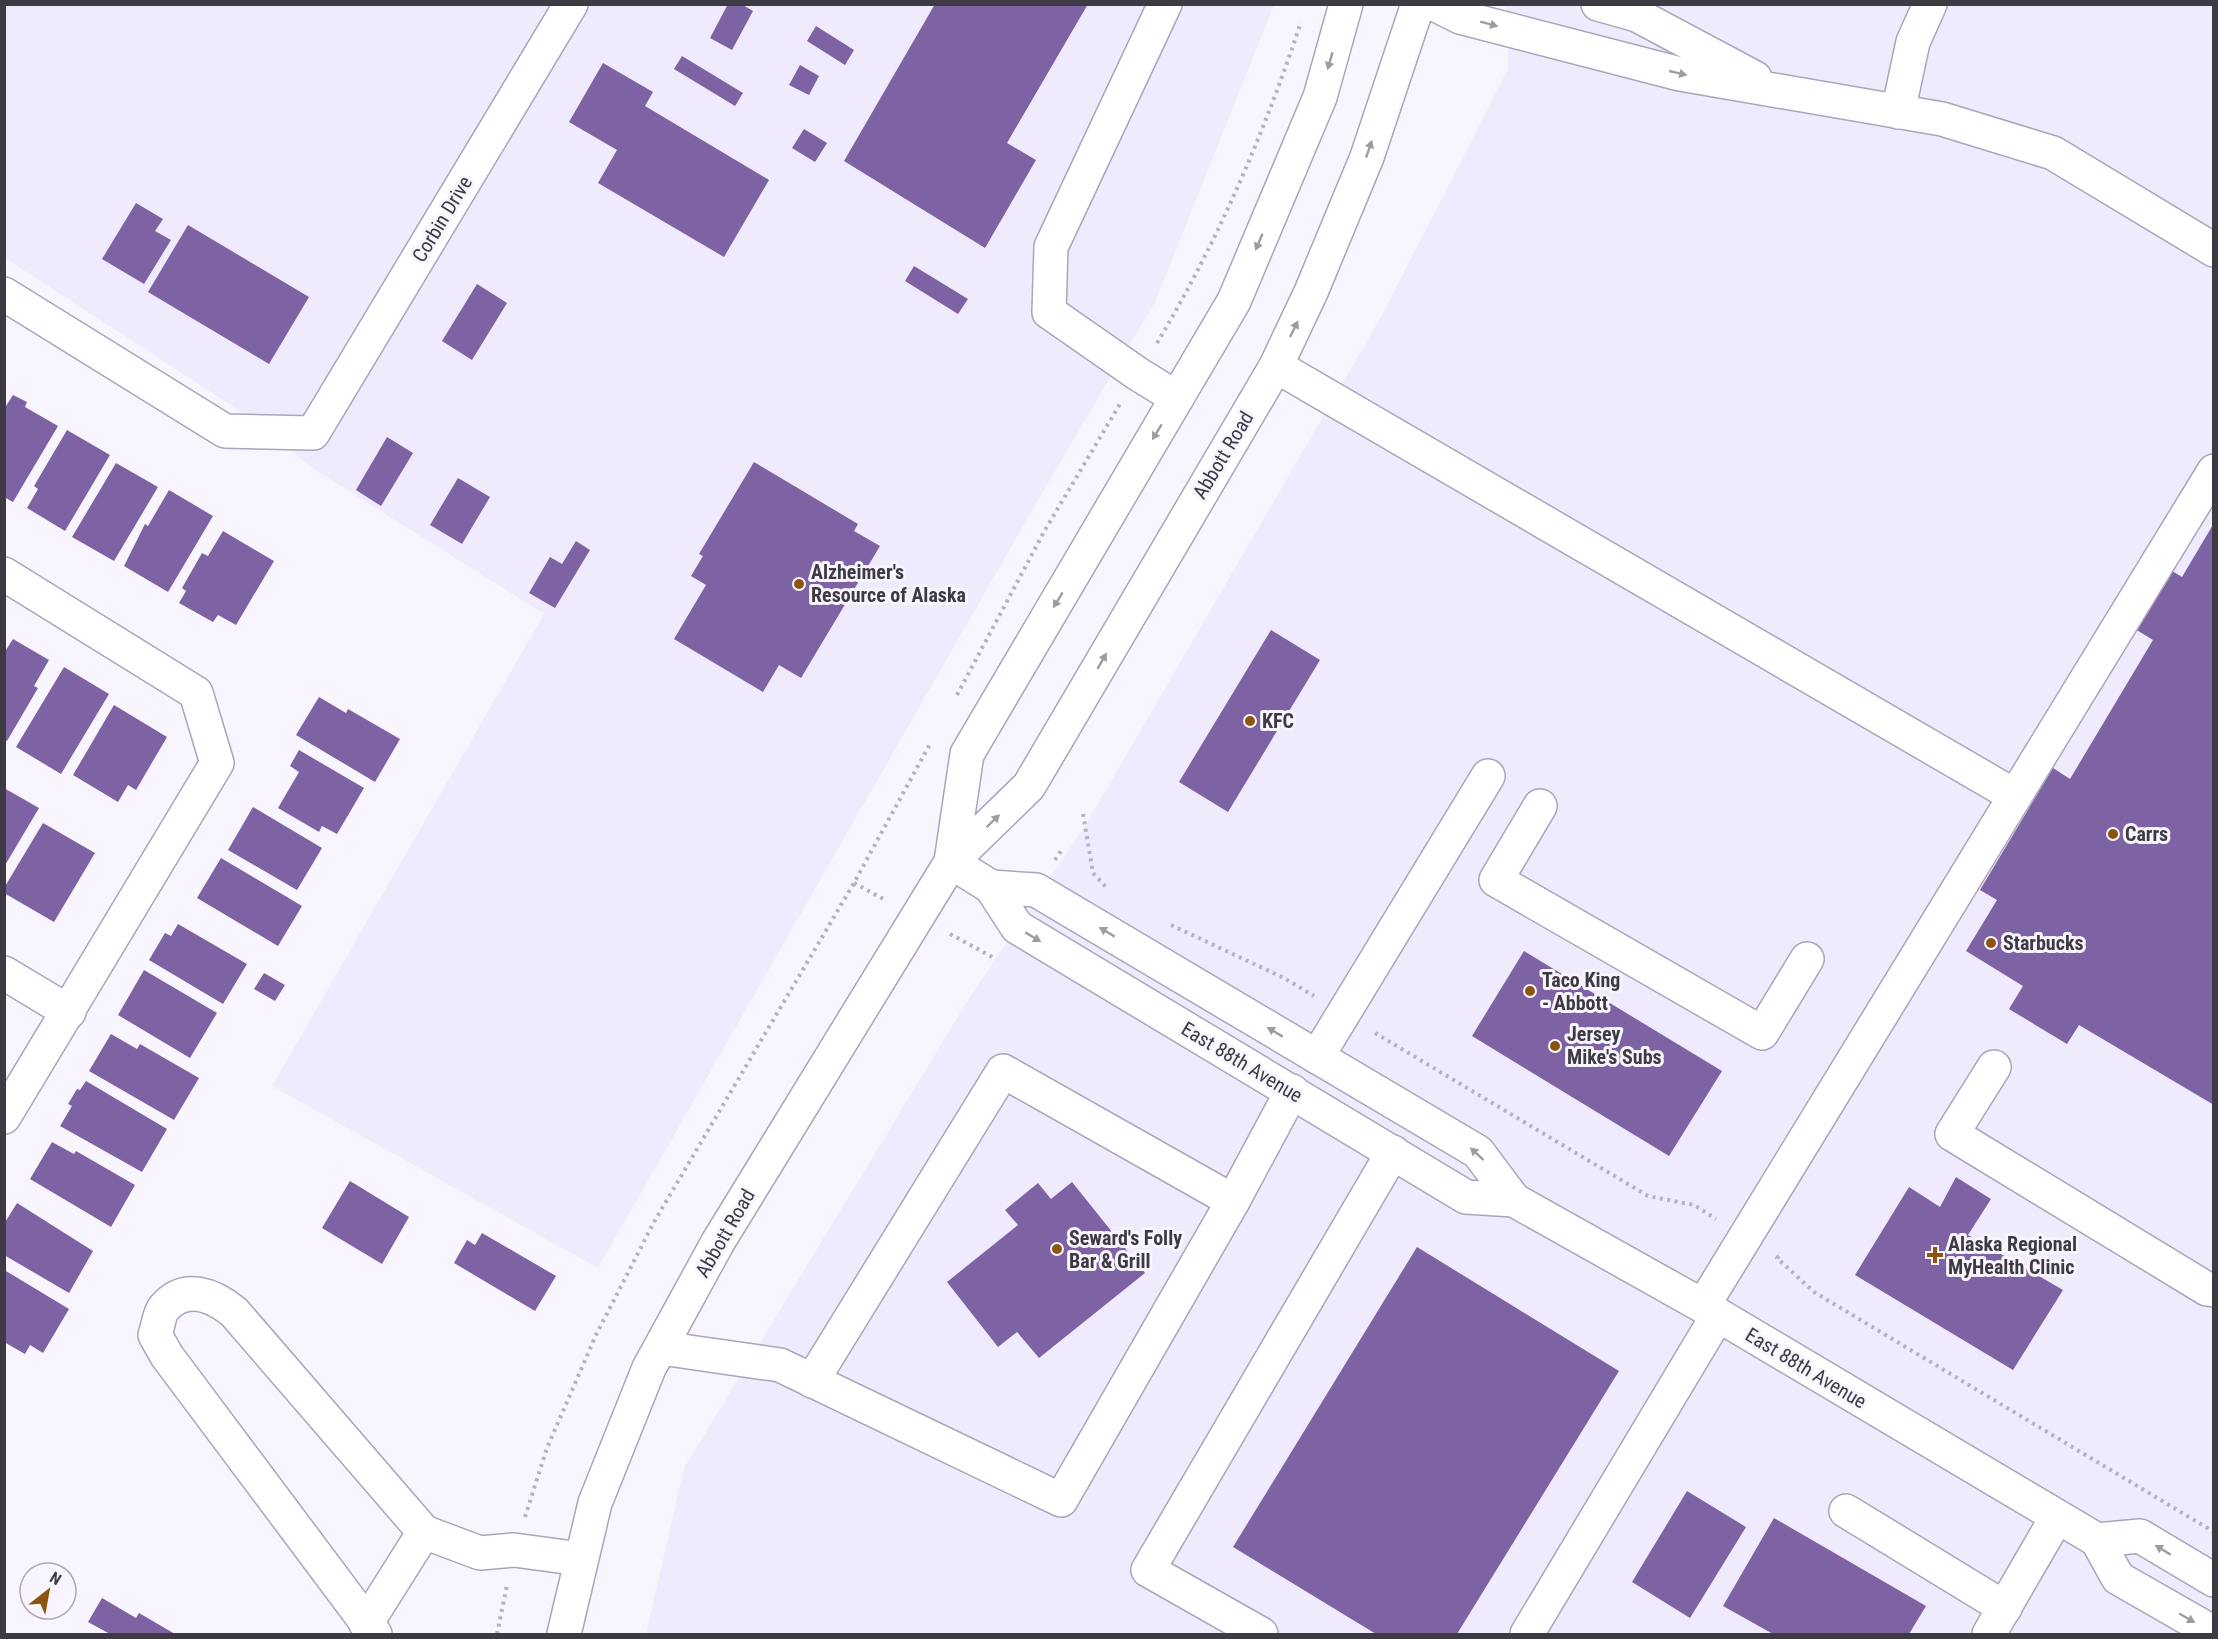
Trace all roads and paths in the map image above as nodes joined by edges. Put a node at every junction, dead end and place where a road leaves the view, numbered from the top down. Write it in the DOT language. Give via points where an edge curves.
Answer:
graph roads {
  1 [pos="571,4"];
  2 [pos="1165,4"];
  3 [pos="1346,4"];
  4 [pos="1418,4"];
  5 [pos="1434,4"];
  6 [pos="1598,4"];
  7 [pos="1930,4"];
  8 [pos="1303,14"];
  9 [pos="1778,91"];
  10 [pos="1898,112"];
  11 [pos="2214,250"];
  12 [pos="4,294"];
  13 [pos="1276,366"];
  14 [pos="1138,374"];
  15 [pos="1177,398"];
  16 [pos="2214,471"];
  17 [pos="4,574"];
  18 [pos="952,703"];
  19 [pos="936,734"];
  20 [pos="1488,776"];
  21 [pos="2015,796"];
  22 [pos="1540,806"];
  23 [pos="951,862"];
  24 [pos="992,887"];
  25 [pos="1807,959"];
  26 [pos="4,973"];
  27 [pos="69,1012"];
  28 [pos="1317,1057"];
  29 [pos="1994,1068"];
  30 [pos="1292,1091"];
  31 [pos="4,1117"];
  32 [pos="1393,1152"];
  33 [pos="1514,1200"];
  34 [pos="1233,1201"];
  35 [pos="1784,1248"];
  36 [pos="2214,1290"];
  37 [pos="1710,1311"];
  38 [pos="661,1348"];
  39 [pos="812,1381"];
  40 [pos="1846,1511"];
  41 [pos="2057,1517"];
  42 [pos="424,1532"];
  43 [pos="2214,1532"];
  44 [pos="2097,1540"];
  45 [pos="514,1550"];
  46 [pos="581,1559"];
  47 [pos="2214,1580"];
  48 [pos="1997,1621"];
  49 [pos="370,1630"];
  50 [pos="2214,1634"];
  51 [pos="497,1635"];
  52 [pos="564,1635"];
  53 [pos="1261,1635"];
  54 [pos="1527,1635"];
  1 -- 12 [label="street, Corbin Drive" via="313,433 225,431"];
  2 -- 14 [label="street" via="1050,247 1049,312"];
  3 -- 15 [label="street, Abbott Road, one-way" via="1320,97 1234,301"];
  13 -- 4 [label="street, Abbott Road, one-way" via="1367,157"];
  5 -- 9 [label="street, one-way" via="1460,17 1680,74"];
  6 -- 9 [label="street" via="1637,15"];
  7 -- 10 [label="street" via="1913,42"];
  8 -- 14 [label="path" via="1251,156 1218,229"];
  9 -- 10 [label="street"];
  10 -- 11 [label="street" via="1942,119 2053,153"];
  13 -- 21 [label="street"];
  23 -- 13 [label="street, Abbott Road, one-way" via="1029,786"];
  14 -- 15 [label="street"];
  14 -- 18 [label="path" via="1045,530"];
  15 -- 23 [label="street, Abbott Road, one-way" via="967,754"];
  16 -- 21 [label="street"];
  17 -- 27 [label="street" via="196,693 217,763"];
  19 -- 45 [label="path" via="854,883 643,1243 596,1335 547,1448"];
  20 -- 28 [label="street"];
  21 -- 37 [label="street"];
  22 -- 25 [label="street" via="1496,880 1762,1033"];
  23 -- 24 [label="street, East 88th Avenue"];
  23 -- 38 [label="street, Abbott Road" via="718,1242"];
  28 -- 24 [label="street, East 88th Avenue, one-way" via="1036,890"];
  24 -- 30 [label="street, East 88th Avenue, one-way" via="1017,927"];
  26 -- 27 [label="street"];
  27 -- 31 [label="street"];
  33 -- 28 [label="street, East 88th Avenue, one-way" via="1478,1152"];
  29 -- 36 [label="street" via="1952,1134"];
  30 -- 32 [label="street, East 88th Avenue"];
  30 -- 34 [label="street"];
  32 -- 33 [label="street, East 88th Avenue" via="1466,1197"];
  32 -- 53 [label="street" via="1148,1570"];
  33 -- 37 [label="street, East 88th Avenue"];
  34 -- 39 [label="street" via="1061,1500"];
  34 -- 39 [label="street" via="1003,1071"];
  35 -- 43 [label="path" via="1778,1258 1814,1292"];
  37 -- 41 [label="street, East 88th Avenue"];
  37 -- 54 [label="street"];
  38 -- 39 [label="street" via="780,1365"];
  38 -- 46 [label="street, Abbott Road" via="649,1368 595,1503"];
  40 -- 48 [label="street"];
  41 -- 44 [label="street, East 88th Avenue"];
  41 -- 48 [label="street"];
  42 -- 45 [label="street" via="480,1554"];
  42 -- 49 [label="street"];
  42 -- 49 [label="street" via="220,1300 200,1292 182,1296 163,1309 155,1335 167,1356"];
  47 -- 44 [label="street, one-way" via="2140,1536"];
  44 -- 50 [label="street, one-way" via="2118,1578"];
  45 -- 46 [label="street"];
  45 -- 51 [label="path"];
  46 -- 52 [label="street, Abbott Road"];
}
